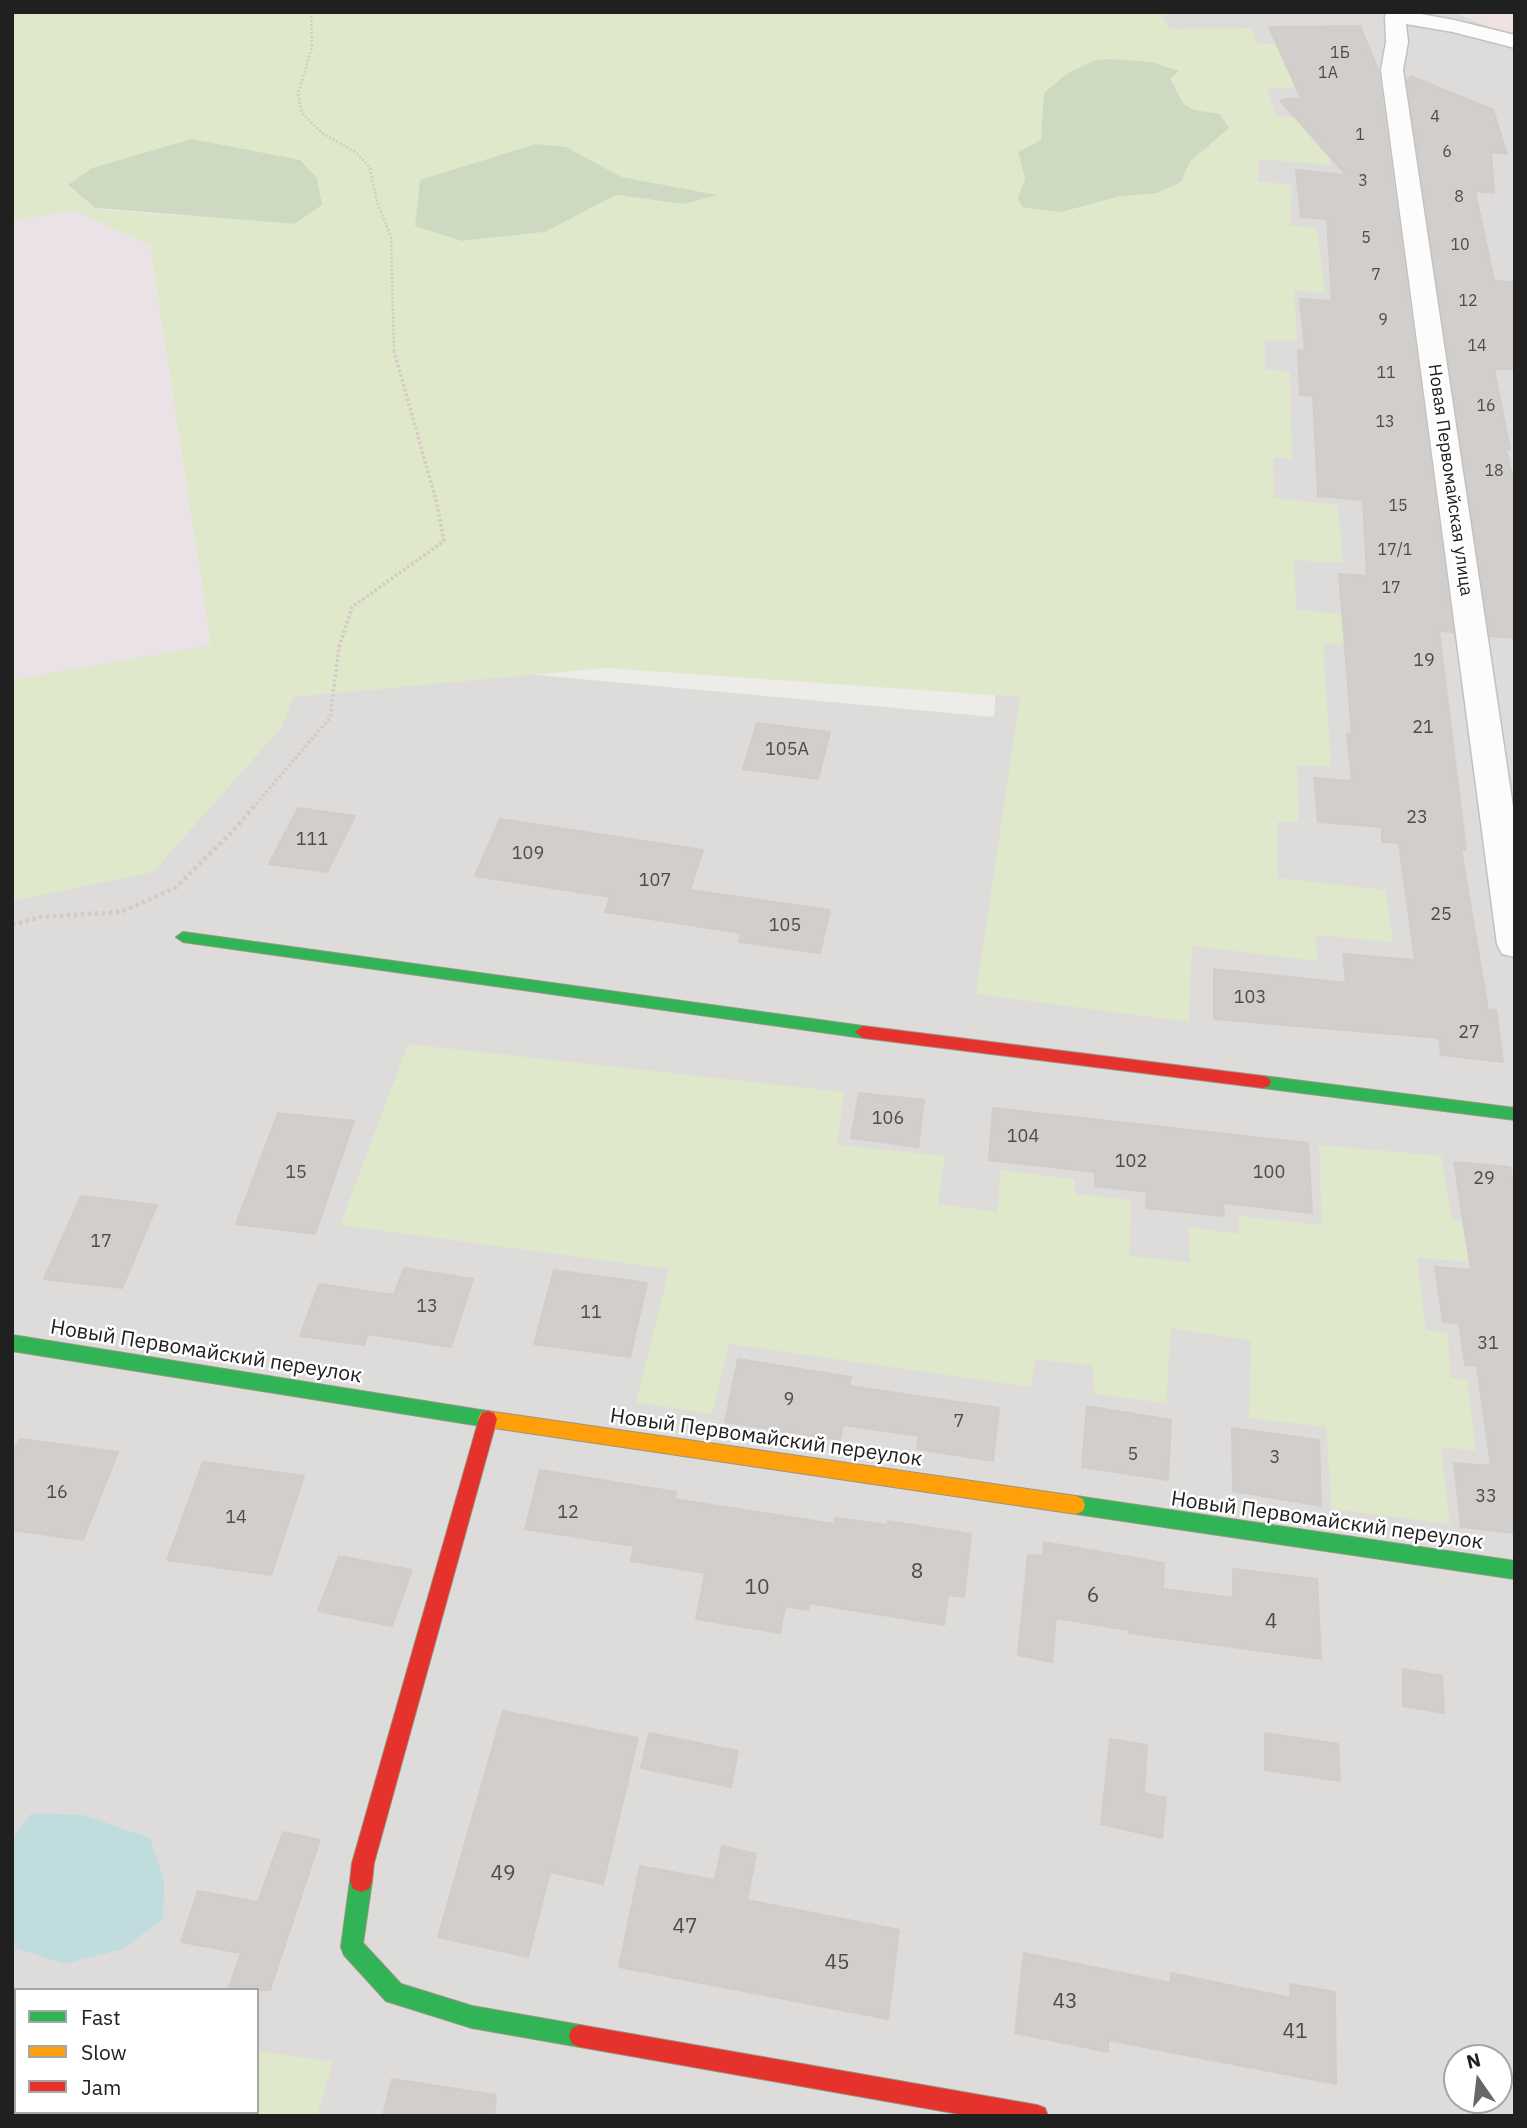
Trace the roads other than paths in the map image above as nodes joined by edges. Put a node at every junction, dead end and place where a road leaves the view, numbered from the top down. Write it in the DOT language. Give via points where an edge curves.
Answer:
graph roads {
  1 [pos="1515,42"];
  2 [pos="183,937"];
  3 [pos="1515,944"];
  4 [pos="1515,1114"];
  5 [pos="12,1343"];
  6 [pos="488,1419"];
  7 [pos="1515,1570"];
  8 [pos="1037,2116"];
  1 -- 3 [label="street, Новая Первомайская улица" via="1395,16 1392,70"];
  2 -- 4 [label="street" via="857,1031"];
  5 -- 6 [label="street, Новый Первомайский переулок"];
  6 -- 7 [label="street, Новый Первомайский переулок"];
  6 -- 8 [label="street" via="363,1863 352,1947 394,1993 472,2017"];
}
